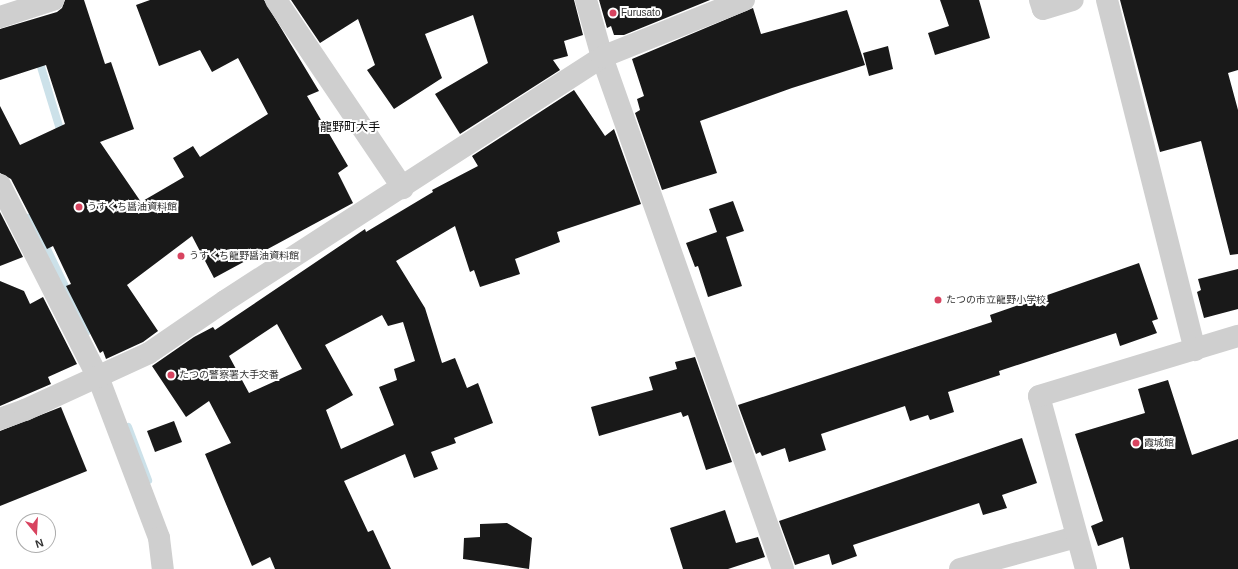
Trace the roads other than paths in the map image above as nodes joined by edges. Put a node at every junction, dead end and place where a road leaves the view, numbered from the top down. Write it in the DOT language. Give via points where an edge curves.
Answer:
graph roads {
  1 [pos="53,0"];
  2 [pos="276,0"];
  3 [pos="586,0"];
  4 [pos="744,0"];
  5 [pos="1040,0"];
  6 [pos="1073,0"];
  7 [pos="1108,0"];
  8 [pos="0,17"];
  9 [pos="602,57"];
  10 [pos="0,185"];
  11 [pos="403,188"];
  12 [pos="1238,336"];
  13 [pos="1195,350"];
  14 [pos="106,374"];
  15 [pos="0,419"];
  16 [pos="1076,537"];
  17 [pos="162,569"];
  18 [pos="783,569"];
  19 [pos="960,569"];
  20 [pos="1086,569"];
  1 -- 8 [label="street"];
  2 -- 11 [label="street"];
  3 -- 9 [label="street"];
  4 -- 9 [label="street"];
  5 -- 6 [label="street" via="1043,9"];
  7 -- 13 [label="street"];
  9 -- 11 [label="street"];
  9 -- 18 [label="street"];
  10 -- 14 [label="street"];
  11 -- 14 [label="street" via="225,301 149,353"];
  12 -- 13 [label="street"];
  13 -- 16 [label="street" via="1039,396"];
  14 -- 15 [label="street"];
  14 -- 17 [label="street" via="159,538"];
  16 -- 19 [label="street"];
  16 -- 20 [label="street"];
}
